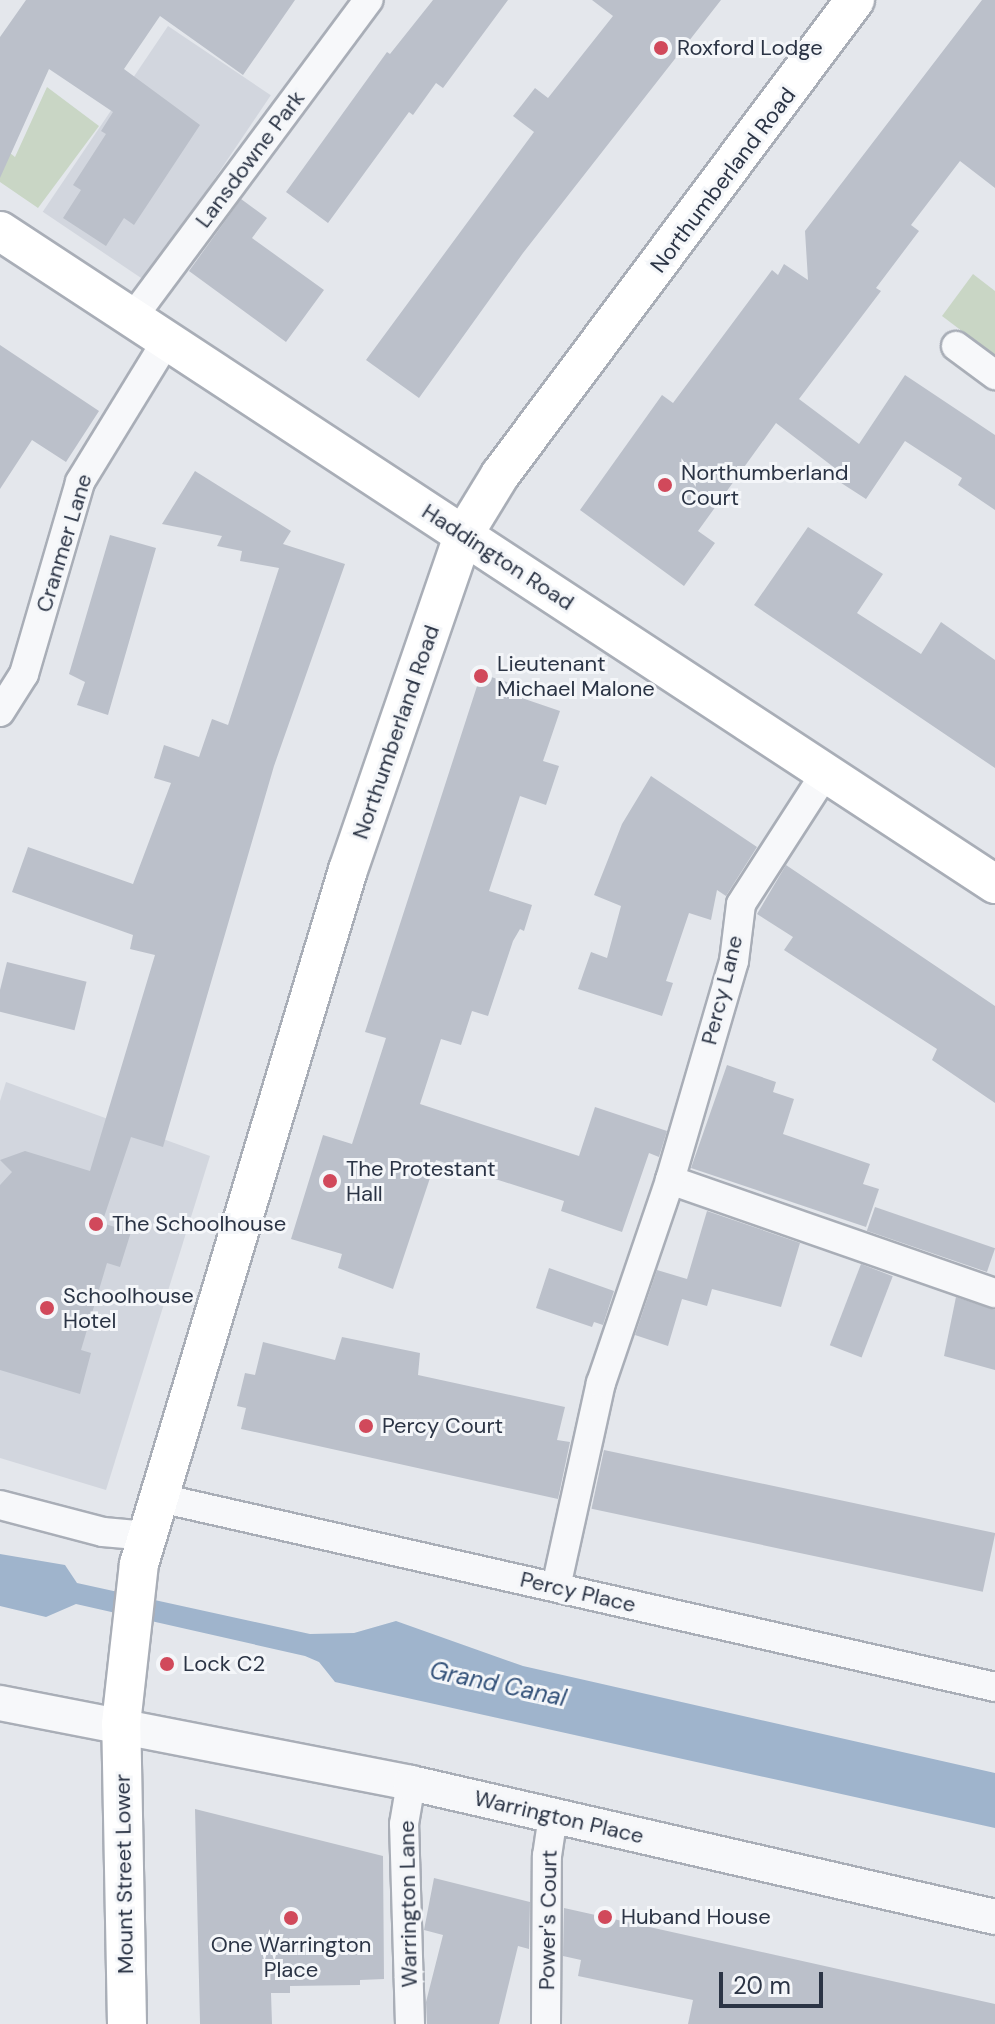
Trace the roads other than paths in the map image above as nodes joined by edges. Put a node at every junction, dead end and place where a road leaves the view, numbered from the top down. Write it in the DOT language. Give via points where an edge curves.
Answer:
graph roads {
  1 [pos="368,0"];
  2 [pos="855,0"];
  3 [pos="0,231"];
  4 [pos="133,317"];
  5 [pos="167,340"];
  6 [pos="956,346"];
  7 [pos="995,375"];
  8 [pos="464,534"];
  9 [pos="0,712"];
  10 [pos="826,772"];
  11 [pos="995,884"];
  12 [pos="670,1180"];
  13 [pos="995,1293"];
  14 [pos="160,1498"];
  15 [pos="0,1505"];
  16 [pos="144,1550"];
  17 [pos="556,1587"];
  18 [pos="128,1652"];
  19 [pos="995,1687"];
  20 [pos="0,1703"];
  21 [pos="121,1724"];
  22 [pos="411,1783"];
  23 [pos="553,1816"];
  24 [pos="995,1917"];
  25 [pos="127,2024"];
  26 [pos="410,2024"];
  27 [pos="546,2024"];
  1 -- 4 [label="street, Lansdowne Park"];
  2 -- 8 [label="main road, Northumberland Road" via="500,475"];
  3 -- 4 [label="main road, Haddington Road"];
  4 -- 5 [label="main road, Haddington Road"];
  5 -- 8 [label="main road, Haddington Road"];
  5 -- 9 [label="street, Cranmer Lane" via="80,482 24,674"];
  6 -- 7 [label="street"];
  8 -- 10 [label="main road, Haddington Road"];
  8 -- 14 [label="main road, Northumberland Road" via="348,870"];
  10 -- 11 [label="main road, Haddington Road"];
  10 -- 12 [label="street, Percy Lane" via="741,904 734,961"];
  12 -- 13 [label="street"];
  12 -- 17 [label="street, Percy Lane" via="601,1383"];
  14 -- 16 [label="main road, Northumberland Road"];
  14 -- 17 [label="street, Percy Place"];
  15 -- 16 [label="street" via="103,1532"];
  16 -- 18 [label="main road, Northumberland Road"];
  17 -- 19 [label="street, Percy Place"];
  18 -- 21 [label="main road, Mount Street Lower"];
  20 -- 21 [label="street, Warrington Place"];
  21 -- 22 [label="street, Warrington Place"];
  21 -- 25 [label="main road, Mount Street Lower"];
  22 -- 23 [label="street, Warrington Place"];
  22 -- 26 [label="street, Warrington Lane" via="404,1824"];
  23 -- 24 [label="street, Warrington Place"];
  23 -- 27 [label="street, Power's Court" via="547,1856"];
}
